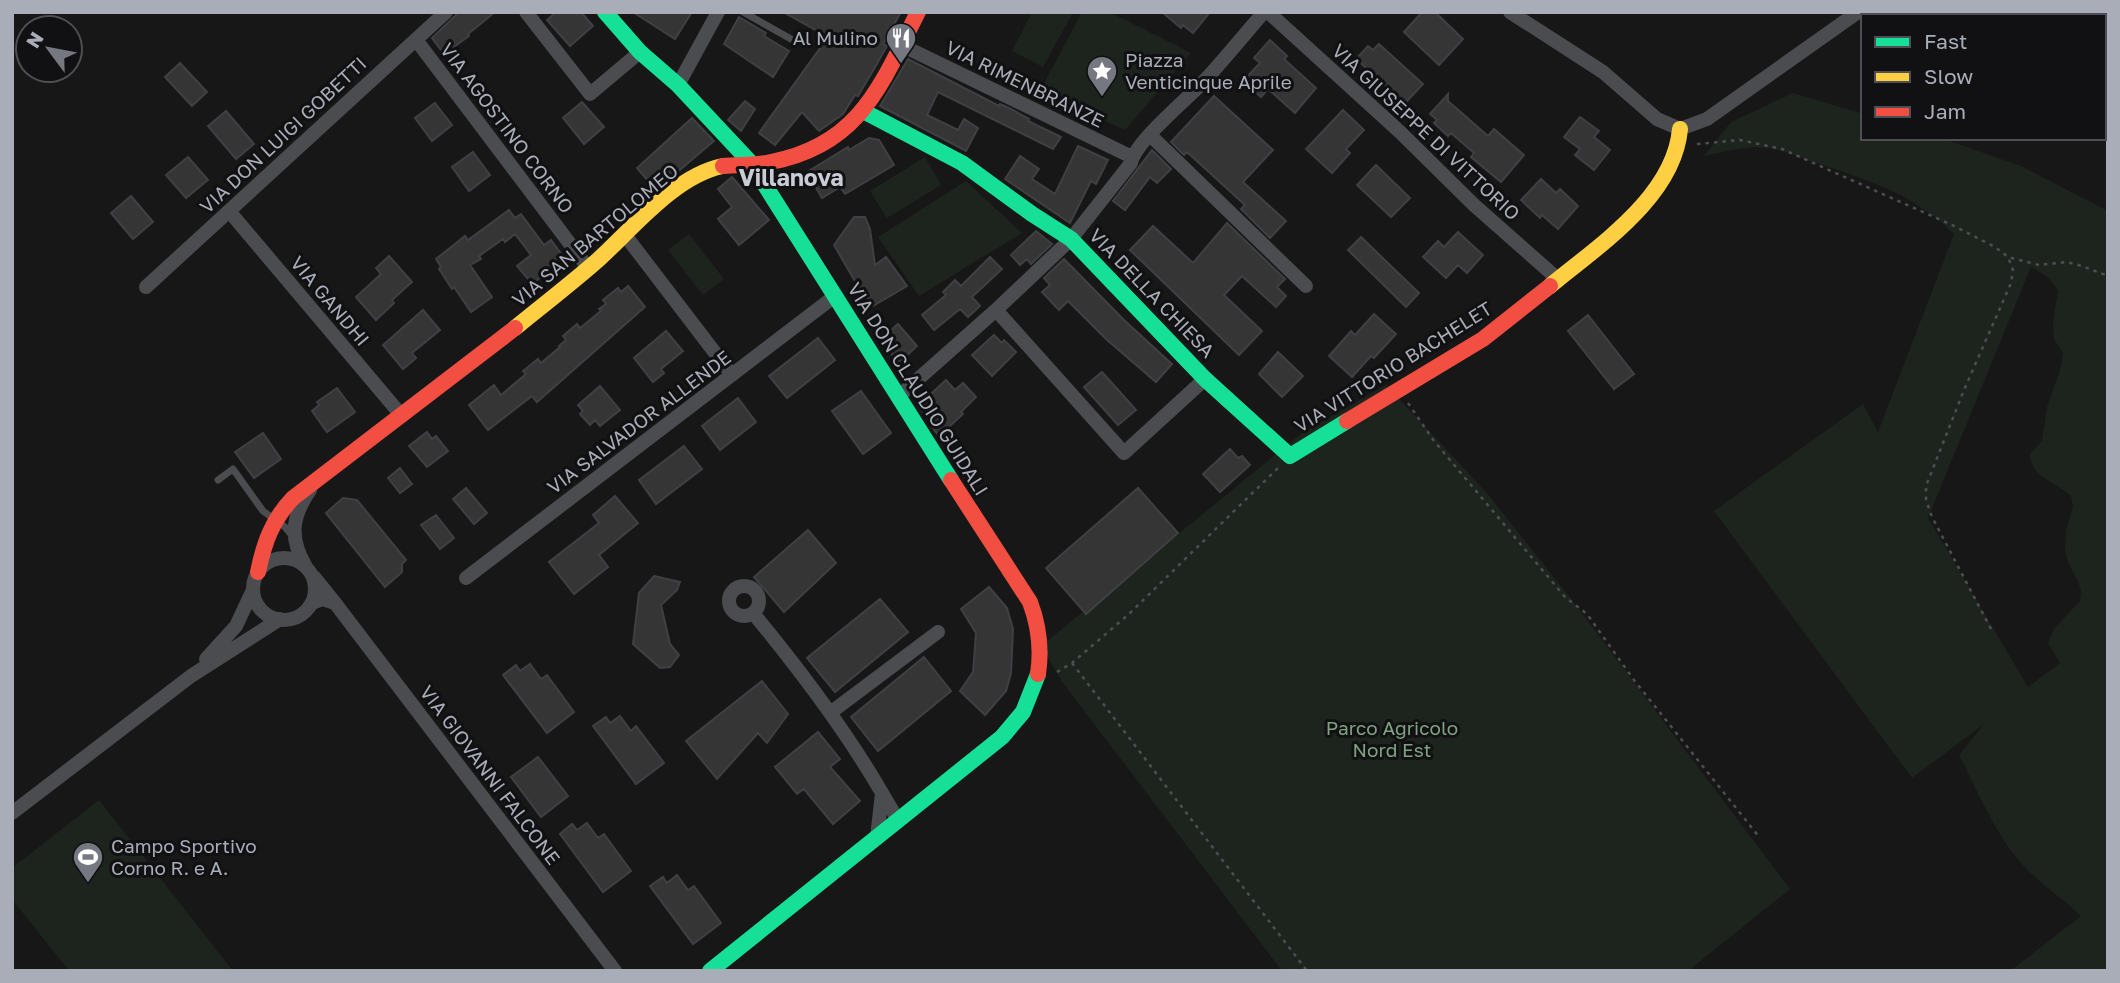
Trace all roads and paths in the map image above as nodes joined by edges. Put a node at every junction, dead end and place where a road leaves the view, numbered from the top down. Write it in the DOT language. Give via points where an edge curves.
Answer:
graph roads {
  1 [pos="446,12"];
  2 [pos="526,12"];
  3 [pos="605,12"];
  4 [pos="718,12"];
  5 [pos="743,12"];
  6 [pos="918,12"];
  7 [pos="1266,12"];
  8 [pos="1510,12"];
  9 [pos="1858,12"];
  10 [pos="791,39"];
  11 [pos="420,45"];
  12 [pos="901,45"];
  13 [pos="640,52"];
  14 [pos="678,85"];
  15 [pos="863,111"];
  16 [pos="1150,135"];
  17 [pos="1679,135"];
  18 [pos="1132,156"];
  19 [pos="751,163"];
  20 [pos="229,211"];
  21 [pos="625,235"];
  22 [pos="1071,239"];
  23 [pos="2008,257"];
  24 [pos="589,268"];
  25 [pos="2108,276"];
  26 [pos="1559,280"];
  27 [pos="1306,286"];
  28 [pos="146,287"];
  29 [pos="835,296"];
  30 [pos="996,310"];
  31 [pos="732,375"];
  32 [pos="1205,379"];
  33 [pos="1398,389"];
  34 [pos="899,397"];
  35 [pos="402,416"];
  36 [pos="1290,456"];
  37 [pos="218,480"];
  38 [pos="317,481"];
  39 [pos="274,519"];
  40 [pos="295,540"];
  41 [pos="309,570"];
  42 [pos="258,572"];
  43 [pos="466,578"];
  44 [pos="253,590"];
  45 [pos="312,603"];
  46 [pos="335,603"];
  47 [pos="753,613"];
  48 [pos="280,619"];
  49 [pos="1991,629"];
  50 [pos="938,632"];
  51 [pos="191,676"];
  52 [pos="830,713"];
  53 [pos="882,793"];
  54 [pos="12,813"];
  55 [pos="898,820"];
  56 [pos="877,837"];
  57 [pos="1760,838"];
  58 [pos="615,971"];
  59 [pos="710,971"];
  60 [pos="1307,971"];
  1 -- 20 [label="street, VIA DON LUIGI GOBETTI"];
  2 -- 13 [label="street" via="590,94"];
  3 -- 13 [label="street, VIA DON CLAUDIO GUIDALI"];
  4 -- 14 [label="street"];
  5 -- 10 [label="lane"];
  6 -- 12 [label="street, VIA SAN BARTOLOMEO"];
  7 -- 16 [label="street"];
  7 -- 26 [label="street, VIA GIUSEPPE DI VITTORIO"];
  8 -- 17 [label="street" via="1603,72"];
  9 -- 17 [label="street"];
  11 -- 24 [label="street, VIA AGOSTINO CORNO"];
  12 -- 15 [label="street, VIA SAN BARTOLOMEO"];
  12 -- 18 [label="street, VIA RIMENBRANZE"];
  13 -- 14 [label="street, VIA DON CLAUDIO GUIDALI"];
  14 -- 19 [label="street, VIA DON CLAUDIO GUIDALI"];
  15 -- 19 [label="street, VIA SAN BARTOLOMEO" via="847,129 817,146 771,163"];
  15 -- 22 [label="street, VIA DELLA CHIESA" via="962,163"];
  16 -- 18 [label="street"];
  16 -- 27 [label="street"];
  17 -- 23 [label="path" via="1782,149 1952,225"];
  17 -- 26 [label="street, VIA VITTORIO BACHELET" via="1666,175 1650,196 1620,229"];
  18 -- 22 [label="street"];
  19 -- 21 [label="street, VIA SAN BARTOLOMEO" via="707,170"];
  19 -- 29 [label="street, VIA DON CLAUDIO GUIDALI"];
  20 -- 28 [label="street, VIA DON LUIGI GOBETTI"];
  20 -- 35 [label="street, VIA GANDHI"];
  21 -- 24 [label="street, VIA SAN BARTOLOMEO"];
  21 -- 31 [label="street"];
  22 -- 30 [label="street"];
  22 -- 32 [label="street, VIA DELLA CHIESA"];
  23 -- 25 [label="path" via="2039,265 2067,262"];
  23 -- 49 [label="path" via="2011,283 1926,486 1932,517"];
  24 -- 35 [label="street, VIA SAN BARTOLOMEO"];
  26 -- 33 [label="street, VIA VITTORIO BACHELET" via="1483,339"];
  29 -- 31 [label="street, VIA SALVADOR ALLENDE"];
  29 -- 34 [label="street, VIA DON CLAUDIO GUIDALI"];
  30 -- 32 [label="street" via="1124,453"];
  30 -- 34 [label="street"];
  31 -- 43 [label="street, VIA SALVADOR ALLENDE"];
  32 -- 36 [label="street, VIA DELLA CHIESA"];
  33 -- 36 [label="street, VIA VITTORIO BACHELET"];
  33 -- 57 [label="path" via="1434,441 1557,588 1587,614"];
  34 -- 55 [label="street, VIA DON CLAUDIO GUIDALI" via="1030,602 1041,640 1036,686 1023,714 1002,737"];
  35 -- 38 [label="street, VIA SAN BARTOLOMEO"];
  36 -- 60 [label="path" via="1129,614 1072,663"];
  37 -- 39 [label="lane" via="233,469"];
  38 -- 39 [label="street, VIA SAN BARTOLOMEO"];
  38 -- 40 [label="street, VIA SAN BARTOLOMEO" via="297,511"];
  39 -- 40 [label="lane"];
  39 -- 42 [label="street, VIA SAN BARTOLOMEO"];
  40 -- 41 [label="street"];
  41 -- 42 [label="street" via="298,561 283,558"];
  41 -- 45 [label="street" via="316,586"];
  41 -- 46 [label="street, VIA GIOVANNI FALCONE"];
  42 -- 44 [label="street, VIA SAN BARTOLOMEO"];
  44 -- 48 [label="street" via="261,609"];
  44 -- 51 [label="street, VIA SAN BARTOLOMEO" via="236,626"];
  45 -- 46 [label="street" via="323,599"];
  45 -- 48 [label="street" via="298,617"];
  46 -- 58 [label="street, VIA GIOVANNI FALCONE"];
  47 -- 52 [label="street"];
  48 -- 51 [label="street"];
  50 -- 52 [label="street"];
  51 -- 54 [label="street"];
  52 -- 53 [label="street"];
  53 -- 55 [label="street"];
  53 -- 56 [label="street"];
  55 -- 56 [label="street"];
  56 -- 59 [label="street"];
}
